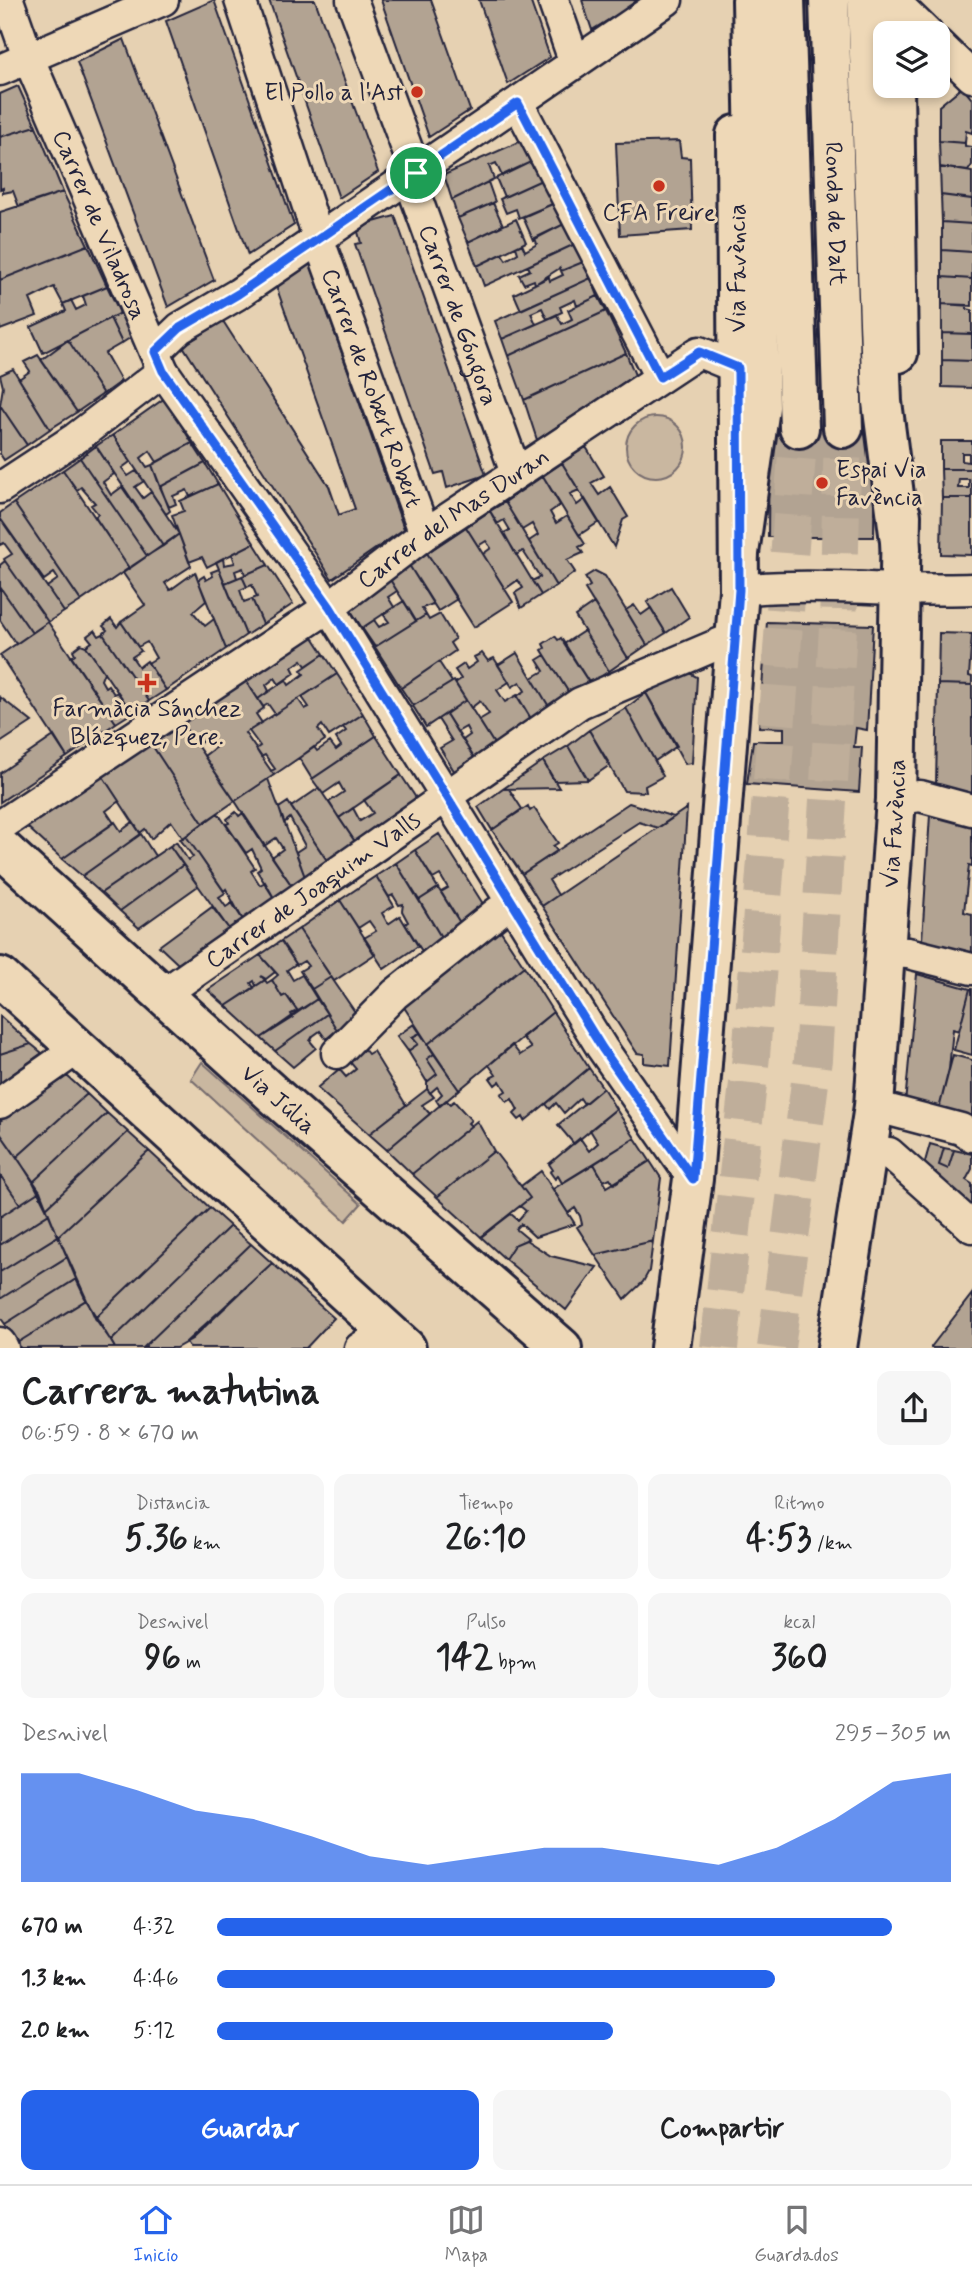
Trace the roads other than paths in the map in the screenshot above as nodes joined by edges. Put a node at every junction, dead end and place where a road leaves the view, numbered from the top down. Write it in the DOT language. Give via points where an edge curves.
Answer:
graph roads {
  1 [pos="8,0"];
  2 [pos="163,0"];
  3 [pos="240,0"];
  4 [pos="352,0"];
  5 [pos="553,0"];
  6 [pos="667,0"];
  7 [pos="735,0"];
  8 [pos="752,0"];
  9 [pos="785,0"];
  10 [pos="829,0"];
  11 [pos="867,0"];
  12 [pos="893,0"];
  13 [pos="893,21"];
  14 [pos="915,21"];
  15 [pos="950,56"];
  16 [pos="27,57"];
  17 [pos="575,63"];
  18 [pos="0,70"];
  19 [pos="972,77"];
  20 [pos="894,98"];
  21 [pos="518,103"];
  22 [pos="416,173"];
  23 [pos="319,239"];
  24 [pos="159,361"];
  25 [pos="738,368"];
  26 [pos="660,377"];
  27 [pos="799,428"];
  28 [pos="842,428"];
  29 [pos="516,473"];
  30 [pos="0,488"];
  31 [pos="425,534"];
  32 [pos="901,549"];
  33 [pos="739,571"];
  34 [pos="972,589"];
  35 [pos="901,591"];
  36 [pos="330,607"];
  37 [pos="721,643"];
  38 [pos="445,796"];
  39 [pos="896,799"];
  40 [pos="972,810"];
  41 [pos="0,826"];
  42 [pos="0,847"];
  43 [pos="498,912"];
  44 [pos="884,952"];
  45 [pos="972,969"];
  46 [pos="0,977"];
  47 [pos="162,995"];
  48 [pos="337,1053"];
  49 [pos="67,1056"];
  50 [pos="0,1103"];
  51 [pos="874,1106"];
  52 [pos="972,1136"];
  53 [pos="889,1153"];
  54 [pos="693,1179"];
  55 [pos="972,1227"];
  56 [pos="385,1342"];
  57 [pos="668,1342"];
  58 [pos="562,1348"];
  59 [pos="837,1348"];
  1 -- 16 [label="street, Carrer de Viladrosa"];
  2 -- 16 [label="street"];
  3 -- 23 [label="street, Carrer de Robert Robert"];
  4 -- 22 [label="street, Carrer de Góngora"];
  5 -- 17 [label="street"];
  6 -- 17 [label="street"];
  7 -- 25 [label="main road, Via Favència"];
  8 -- 33 [label="main road" via="760,407"];
  9 -- 27 [label="main road, Ronda de Dalt"];
  10 -- 28 [label="main road, Ronda de Dalt"];
  11 -- 32 [label="main road" via="882,402"];
  12 -- 13 [label="main road"];
  12 -- 14 [label="street"];
  15 -- 19 [label="street"];
  16 -- 18 [label="street"];
  16 -- 24 [label="street, Carrer de Viladrosa"];
  17 -- 21 [label="street"];
  20 -- 32 [label="main road, Via Favència"];
  21 -- 22 [label="street"];
  21 -- 26 [label="street"];
  22 -- 23 [label="street"];
  22 -- 29 [label="street, Carrer de Góngora" via="415,197"];
  23 -- 24 [label="street" via="180,328"];
  23 -- 31 [label="street, Carrer de Robert Robert"];
  24 -- 30 [label="street" via="76,438"];
  24 -- 36 [label="street, Carrer de Viladrosa"];
  25 -- 26 [label="street, Carrer del Mas Duran" via="699,352"];
  25 -- 33 [label="main road, Via Favència"];
  26 -- 29 [label="street, Carrer del Mas Duran"];
  29 -- 31 [label="street, Carrer del Mas Duran"];
  31 -- 36 [label="street, Carrer del Mas Duran"];
  32 -- 35 [label="main road, Via Favència"];
  33 -- 35 [label="street" via="818,589"];
  33 -- 54 [label="main road, Via Favència"];
  34 -- 35 [label="street"];
  35 -- 39 [label="main road, Via Favència"];
  36 -- 38 [label="street, Carrer de Viladrosa"];
  36 -- 41 [label="street, Carrer del Mas Duran"];
  37 -- 38 [label="street, Carrer de Joaquim Valls" via="580,703"];
  38 -- 47 [label="street, Carrer de Joaquim Valls"];
  38 -- 54 [label="street, Carrer de Viladrosa" via="602,1048"];
  39 -- 40 [label="street" via="919,796"];
  39 -- 44 [label="main road, Via Favència"];
  42 -- 47 [label="main road, Via Júlia"];
  43 -- 48 [label="street" via="395,994"];
  44 -- 45 [label="street" via="908,953"];
  44 -- 51 [label="main road, Via Favència"];
  46 -- 56 [label="main road"];
  47 -- 58 [label="main road, Via Júlia"];
  49 -- 50 [label="street"];
  51 -- 52 [label="street"];
  51 -- 59 [label="main road, Via Favència"];
  53 -- 55 [label="street"];
  54 -- 57 [label="main road, Via Favència"];
}
